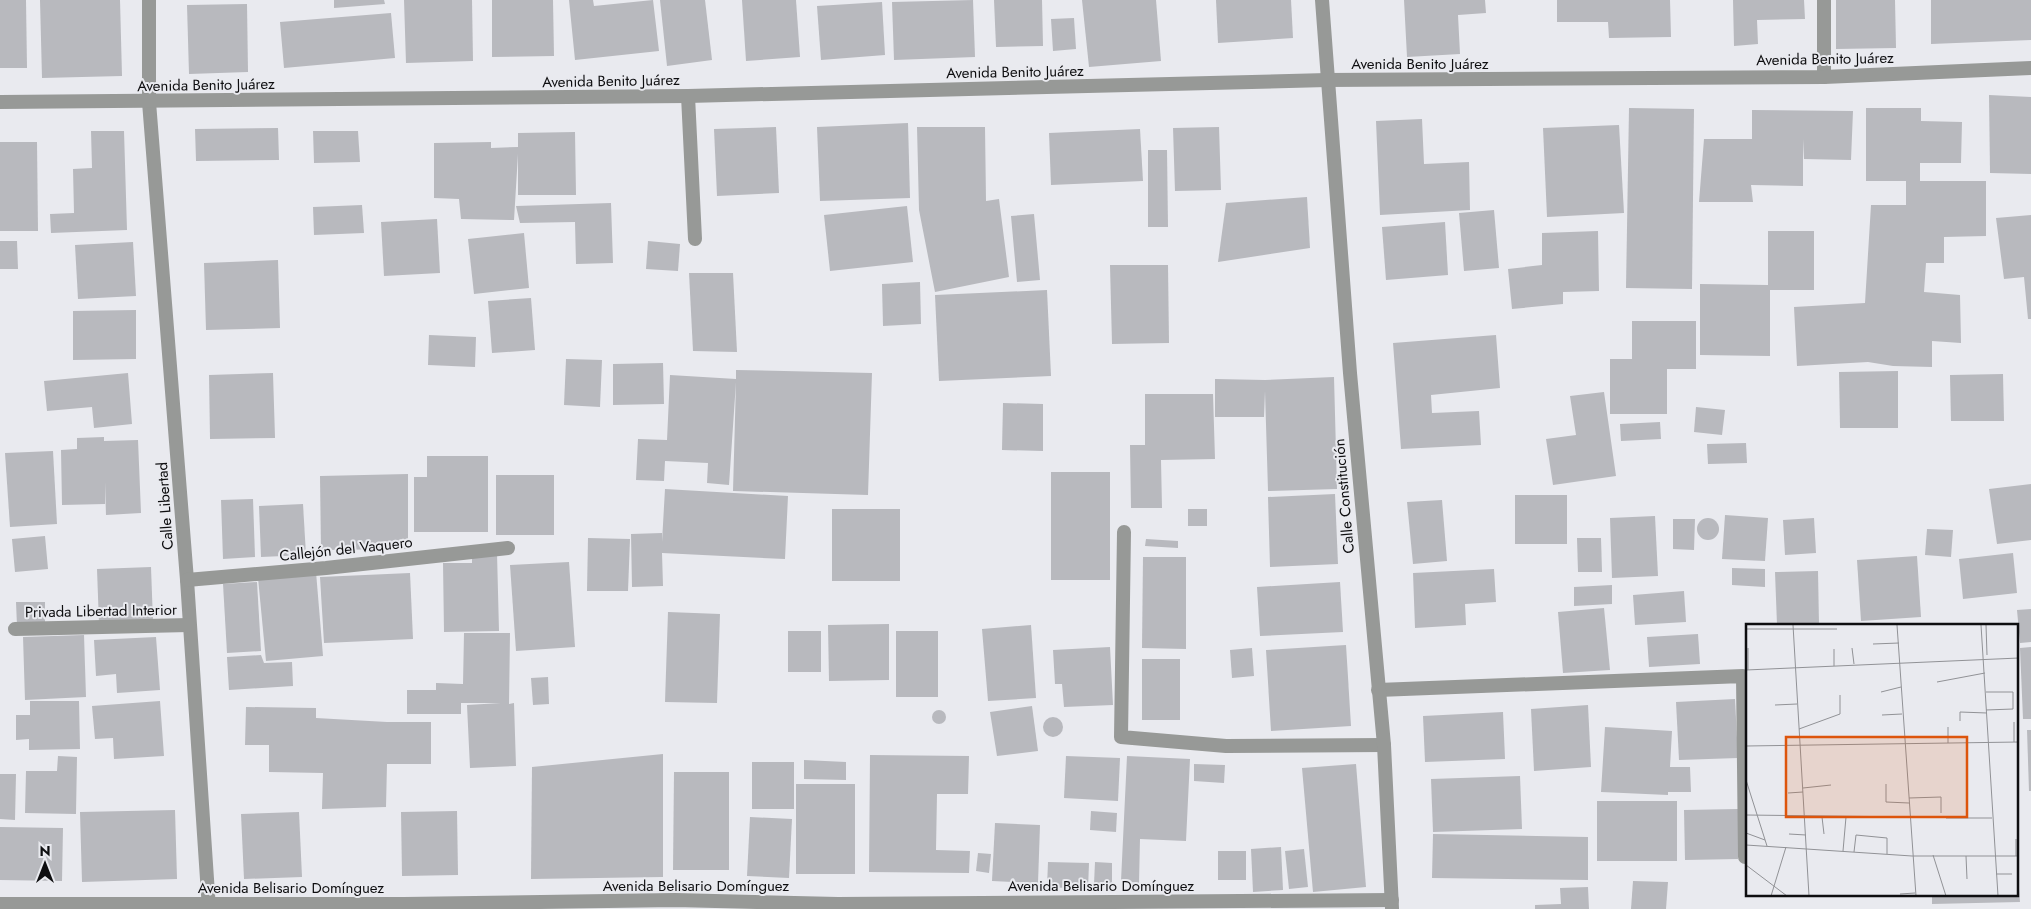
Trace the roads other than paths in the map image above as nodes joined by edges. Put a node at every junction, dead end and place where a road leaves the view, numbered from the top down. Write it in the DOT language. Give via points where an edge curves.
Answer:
graph roads {
  1 [pos="148,0"];
  2 [pos="1322,0"];
  3 [pos="1824,0"];
  4 [pos="2031,68"];
  5 [pos="1824,77"];
  6 [pos="1327,80"];
  7 [pos="688,96"];
  8 [pos="0,102"];
  9 [pos="149,102"];
  10 [pos="695,239"];
  11 [pos="1124,532"];
  12 [pos="508,548"];
  13 [pos="187,580"];
  14 [pos="189,625"];
  15 [pos="15,629"];
  16 [pos="1378,690"];
  17 [pos="1384,745"];
  18 [pos="1745,857"];
  19 [pos="0,904"];
  20 [pos="1392,904"];
  21 [pos="675,905"];
  22 [pos="208,906"];
  23 [pos="404,906"];
  1 -- 9 [label="street, Calle Libertad"];
  2 -- 6 [label="street, Calle Constitución"];
  3 -- 5 [label="street"];
  4 -- 5 [label="street, Avenida Benito Juárez"];
  5 -- 6 [label="street, Avenida Benito Juárez"];
  6 -- 7 [label="street, Avenida Benito Juárez"];
  6 -- 16 [label="street, Calle Constitución"];
  7 -- 9 [label="street, Avenida Benito Juárez"];
  7 -- 10 [label="street"];
  8 -- 9 [label="street, Avenida Benito Juárez"];
  9 -- 13 [label="street, Calle Libertad"];
  11 -- 17 [label="street" via="1122,737 1226,746"];
  12 -- 13 [label="street, Callejón del Vaquero"];
  13 -- 14 [label="street, Calle Libertad"];
  14 -- 15 [label="street, Privada Libertad Interior"];
  14 -- 22 [label="street, Calle Libertad"];
  16 -- 17 [label="street, Calle Constitución"];
  16 -- 18 [label="street" via="1743,676"];
  17 -- 20 [label="street, Calle Constitución"];
  19 -- 22 [label="street, Avenida Belisario Domínguez"];
  20 -- 21 [label="street, Avenida Belisario Domínguez"];
  21 -- 23 [label="street, Avenida Belisario Domínguez"];
  22 -- 23 [label="street, Avenida Belisario Domínguez"];
}
